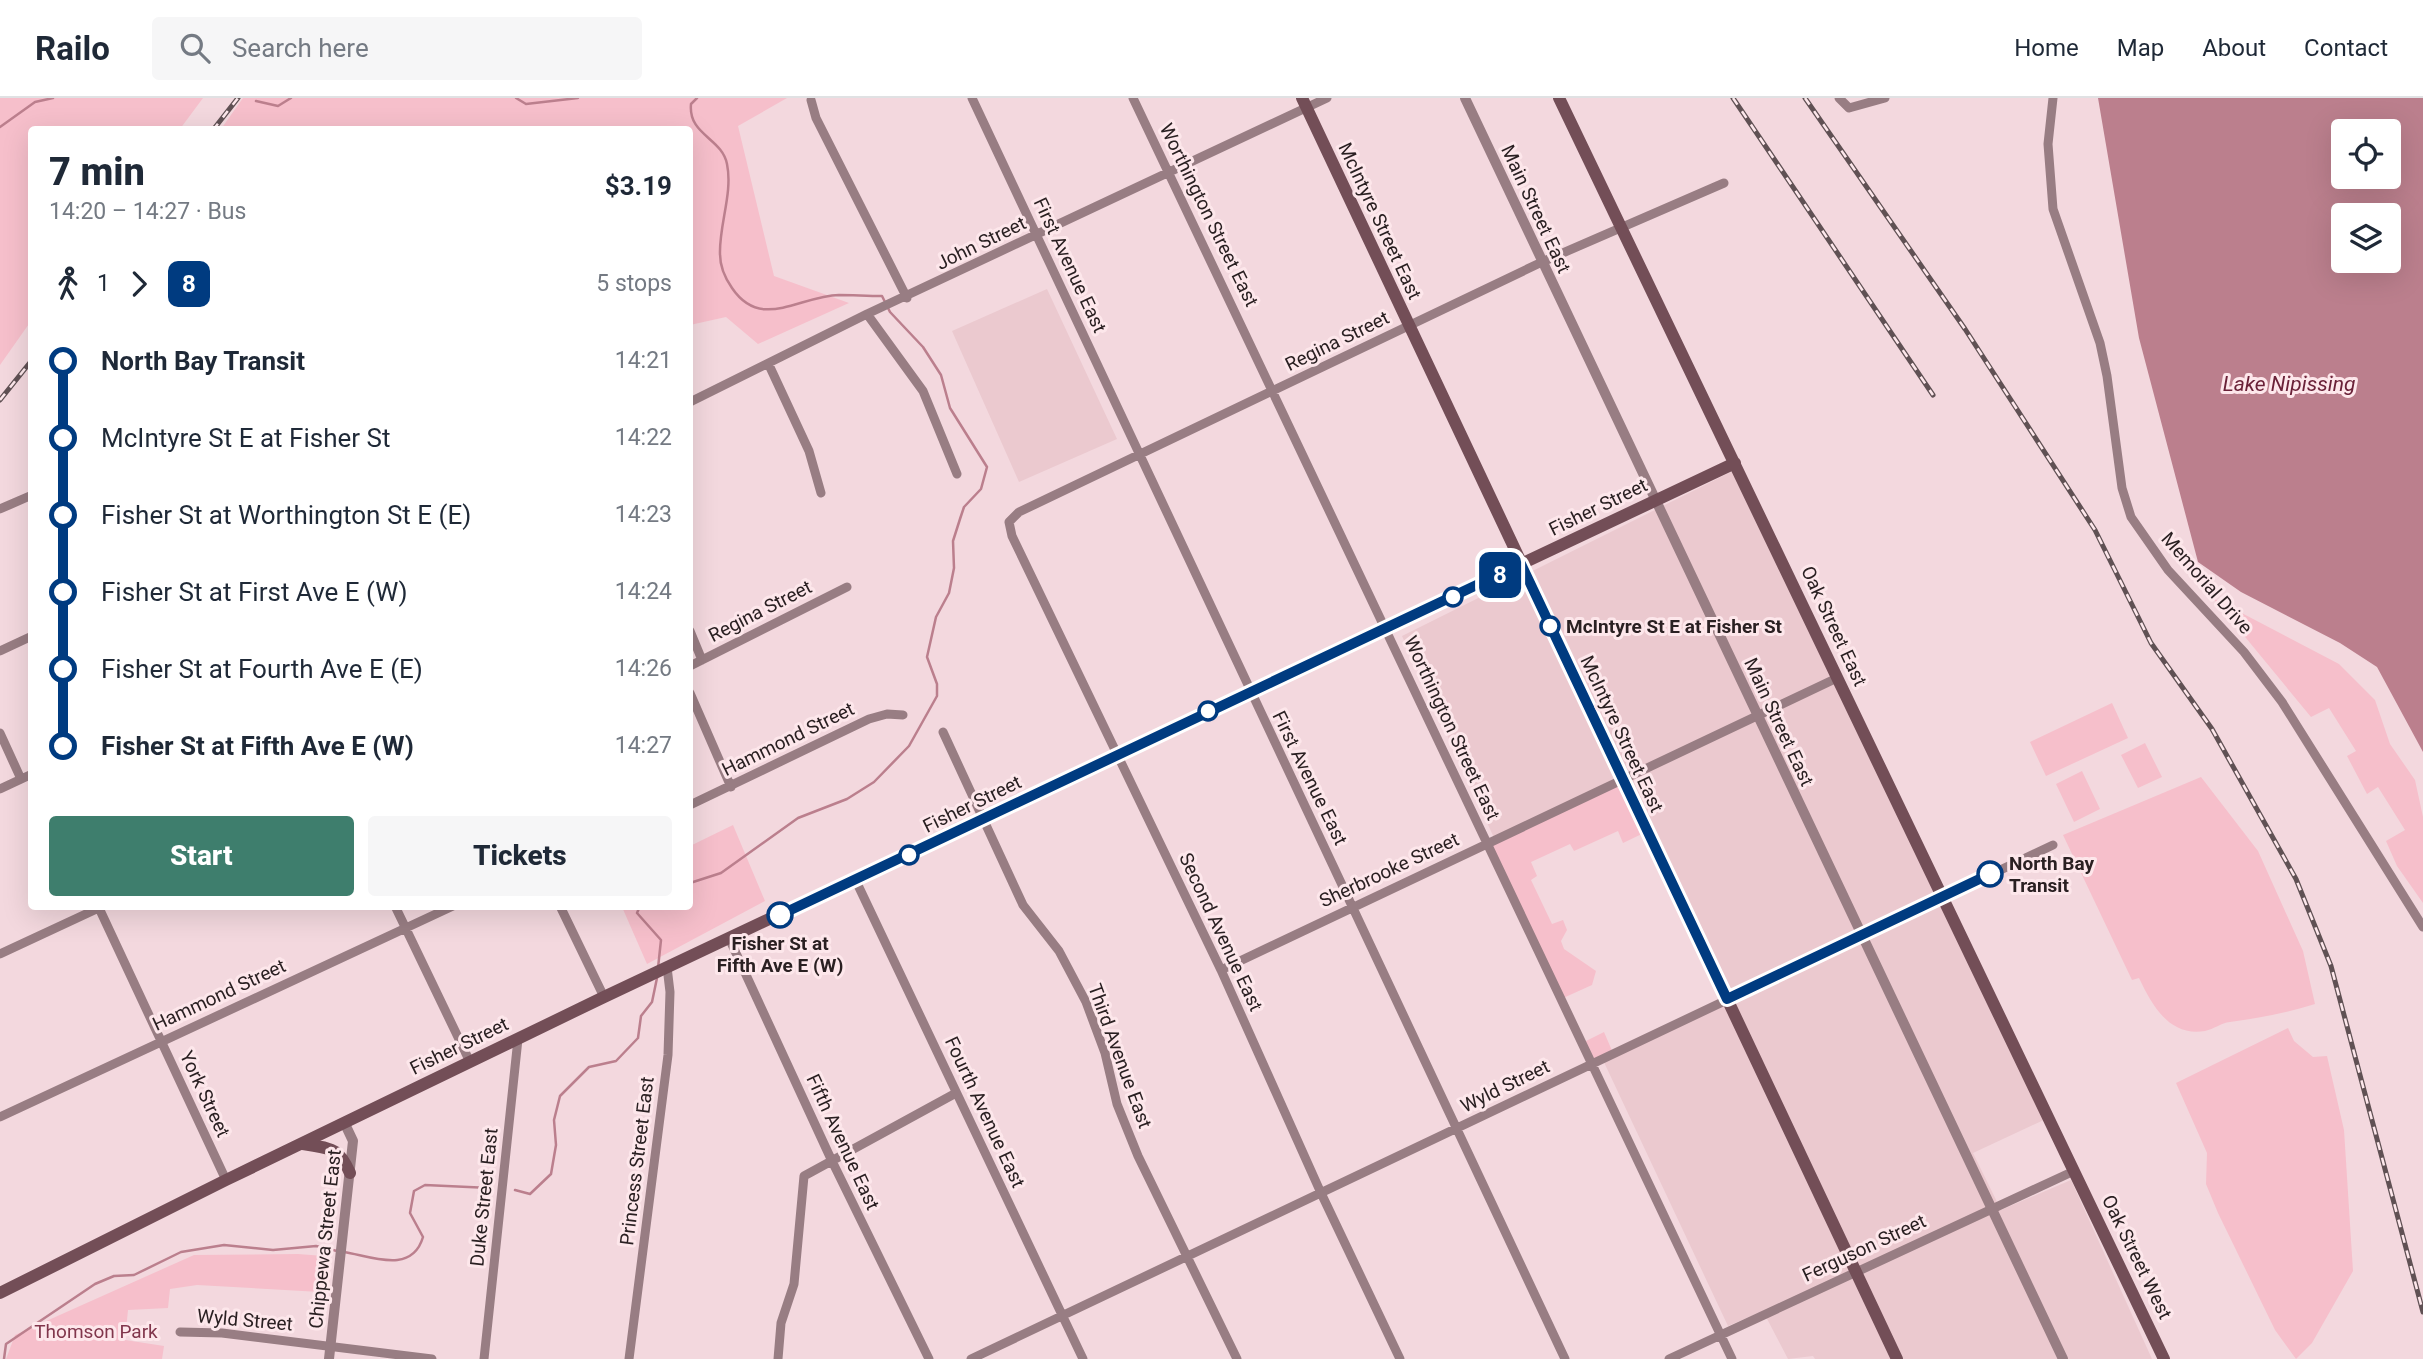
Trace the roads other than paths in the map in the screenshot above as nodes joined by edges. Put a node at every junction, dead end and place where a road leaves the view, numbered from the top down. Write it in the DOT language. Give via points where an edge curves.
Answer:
graph roads {
  1 [pos="972,98"];
  2 [pos="1133,98"];
  3 [pos="1326,98"];
  4 [pos="1465,98"];
  5 [pos="1559,98"];
  6 [pos="1839,98"];
  7 [pos="1885,98"];
  8 [pos="2053,98"];
  9 [pos="811,100"];
  10 [pos="1304,103"];
  11 [pos="1169,173"];
  12 [pos="1724,183"];
  13 [pos="1622,229"];
  14 [pos="1037,235"];
  15 [pos="1542,262"];
  16 [pos="905,298"];
  17 [pos="867,314"];
  18 [pos="1408,326"];
  19 [pos="769,365"];
  20 [pos="1274,391"];
  21 [pos="693,401"];
  22 [pos="1140,454"];
  23 [pos="1735,463"];
  24 [pos="957,474"];
  25 [pos="821,493"];
  26 [pos="28,497"];
  27 [pos="1655,500"];
  28 [pos="0,509"];
  29 [pos="1009,522"];
  30 [pos="1521,564"];
  31 [pos="847,587"];
  32 [pos="1386,629"];
  33 [pos="28,638"];
  34 [pos="693,638"];
  35 [pos="0,651"];
  36 [pos="702,660"];
  37 [pos="693,664"];
  38 [pos="1838,678"];
  39 [pos="1249,691"];
  40 [pos="693,699"];
  41 [pos="904,715"];
  42 [pos="1757,715"];
  43 [pos="943,732"];
  44 [pos="0,733"];
  45 [pos="1118,755"];
  46 [pos="28,776"];
  47 [pos="21,779"];
  48 [pos="1622,782"];
  49 [pos="731,787"];
  50 [pos="0,789"];
  51 [pos="693,803"];
  52 [pos="983,819"];
  53 [pos="1486,844"];
  54 [pos="2053,845"];
  55 [pos="856,881"];
  56 [pos="1943,897"];
  57 [pos="1352,907"];
  58 [pos="95,910"];
  59 [pos="102,910"];
  60 [pos="398,910"];
  61 [pos="444,910"];
  62 [pos="562,910"];
  63 [pos="2423,927"];
  64 [pos="406,928"];
  65 [pos="1861,935"];
  66 [pos="729,938"];
  67 [pos="0,954"];
  68 [pos="664,969"];
  69 [pos="1221,970"];
  70 [pos="604,998"];
  71 [pos="1727,999"];
  72 [pos="518,1039"];
  73 [pos="161,1040"];
  74 [pos="470,1062"];
  75 [pos="1591,1063"];
  76 [pos="956,1093"];
  77 [pos="0,1117"];
  78 [pos="345,1124"];
  79 [pos="1456,1130"];
  80 [pos="303,1144"];
  81 [pos="831,1159"];
  82 [pos="2074,1171"];
  83 [pos="350,1173"];
  84 [pos="226,1180"];
  85 [pos="1321,1193"];
  86 [pos="1993,1207"];
  87 [pos="1188,1256"];
  88 [pos="1855,1272"];
  89 [pos="0,1293"];
  90 [pos="1062,1316"];
  91 [pos="180,1332"];
  92 [pos="1720,1334"];
  93 [pos="331,1345"];
  94 [pos="330,1359"];
  95 [pos="432,1359"];
  96 [pos="484,1359"];
  97 [pos="629,1359"];
  98 [pos="778,1359"];
  99 [pos="929,1359"];
  100 [pos="971,1359"];
  101 [pos="1083,1359"];
  102 [pos="1237,1359"];
  103 [pos="1400,1359"];
  104 [pos="1565,1359"];
  105 [pos="1669,1359"];
  106 [pos="1732,1359"];
  107 [pos="1896,1359"];
  108 [pos="2063,1359"];
  109 [pos="2164,1359"];
  1 -- 14 [label="street, First Avenue East"];
  2 -- 11 [label="street, Worthington Street East"];
  3 -- 10 [label="street, John Street"];
  4 -- 15 [label="street, Main Street East"];
  5 -- 13 [label="main road, Oak Street East"];
  6 -- 7 [label="street" via="1849,108"];
  8 -- 63 [label="street, Memorial Drive" via="2048,144 2053,209 2100,344 2122,488 2132,517 2168,570 2244,652 2282,702"];
  9 -- 16 [label="street"];
  10 -- 11 [label="street, John Street"];
  10 -- 18 [label="main road, McIntyre Street East"];
  11 -- 14 [label="street, John Street"];
  11 -- 20 [label="street, Worthington Street East"];
  12 -- 13 [label="street, Regina Street"];
  13 -- 15 [label="street, Regina Street"];
  13 -- 23 [label="main road, Oak Street East"];
  14 -- 16 [label="street, John Street"];
  14 -- 22 [label="street, First Avenue East"];
  15 -- 18 [label="street, Regina Street"];
  15 -- 27 [label="street, Main Street East"];
  16 -- 17 [label="street, John Street"];
  17 -- 19 [label="street, John Street"];
  17 -- 24 [label="street" via="923,391"];
  18 -- 20 [label="street, Regina Street"];
  18 -- 30 [label="main road, McIntyre Street East"];
  19 -- 21 [label="street, John Street"];
  19 -- 25 [label="street" via="809,451"];
  20 -- 22 [label="street, Regina Street"];
  20 -- 32 [label="street, Worthington Street East"];
  22 -- 29 [label="street, Regina Street" via="1019,512"];
  22 -- 39 [label="street, First Avenue East"];
  23 -- 27 [label="main road, Fisher Street"];
  23 -- 38 [label="main road, Oak Street East"];
  26 -- 28 [label="street"];
  27 -- 30 [label="main road, Fisher Street"];
  27 -- 42 [label="street, Main Street East"];
  29 -- 45 [label="street, Second Avenue East"];
  30 -- 32 [label="main road, Fisher Street"];
  30 -- 48 [label="main road, McIntyre Street East"];
  31 -- 36 [label="street, Regina Street"];
  32 -- 39 [label="main road, Fisher Street"];
  32 -- 53 [label="street, Worthington Street East"];
  33 -- 35 [label="street"];
  34 -- 36 [label="street"];
  36 -- 37 [label="street, Regina Street"];
  38 -- 42 [label="street, Sherbrooke Street"];
  38 -- 56 [label="main road, Oak Street East"];
  39 -- 45 [label="main road, Fisher Street"];
  39 -- 57 [label="street, First Avenue East"];
  40 -- 49 [label="street"];
  41 -- 49 [label="street, Hammond Street" via="869,719"];
  42 -- 48 [label="street, Sherbrooke Street"];
  42 -- 65 [label="street, Main Street East"];
  43 -- 52 [label="street, Third Avenue East"];
  44 -- 47 [label="street"];
  45 -- 52 [label="main road, Fisher Street"];
  45 -- 69 [label="street, Second Avenue East"];
  46 -- 47 [label="street"];
  47 -- 50 [label="street"];
  48 -- 53 [label="street, Sherbrooke Street"];
  48 -- 71 [label="main road, McIntyre Street East"];
  49 -- 51 [label="street, Hammond Street"];
  52 -- 55 [label="main road, Fisher Street"];
  52 -- 87 [label="street, Third Avenue East" via="1023,905 1059,951 1086,1002 1117,1104"];
  53 -- 57 [label="street, Sherbrooke Street"];
  53 -- 75 [label="street, Worthington Street East"];
  54 -- 56 [label="street, Wyld Street"];
  55 -- 66 [label="main road, Fisher Street"];
  55 -- 76 [label="street, Fourth Avenue East"];
  56 -- 65 [label="street, Wyld Street"];
  56 -- 82 [label="main road, Oak Street East"];
  57 -- 69 [label="street, Sherbrooke Street"];
  57 -- 79 [label="street, First Avenue East"];
  58 -- 67 [label="street"];
  59 -- 73 [label="street, York Street"];
  60 -- 64 [label="street"];
  61 -- 64 [label="street, Hammond Street"];
  62 -- 70 [label="street"];
  64 -- 73 [label="street, Hammond Street"];
  64 -- 74 [label="street"];
  65 -- 71 [label="street, Wyld Street"];
  65 -- 86 [label="street, Main Street East"];
  66 -- 68 [label="main road, Fisher Street"];
  66 -- 81 [label="street, Fifth Avenue East"];
  68 -- 70 [label="main road, Fisher Street"];
  68 -- 97 [label="street, Princess Street East" via="670,992 668,1055"];
  69 -- 85 [label="street, Second Avenue East"];
  70 -- 72 [label="main road, Fisher Street"];
  71 -- 75 [label="street, Wyld Street"];
  71 -- 88 [label="main road, McIntyre Street East"];
  72 -- 74 [label="main road, Fisher Street"];
  72 -- 96 [label="street, Duke Street East"];
  73 -- 77 [label="street, Hammond Street"];
  73 -- 84 [label="street, York Street"];
  74 -- 78 [label="main road, Fisher Street"];
  75 -- 79 [label="street, Wyld Street"];
  75 -- 92 [label="street, Worthington Street East"];
  76 -- 81 [label="street"];
  76 -- 90 [label="street, Fourth Avenue East"];
  78 -- 80 [label="main road, Fisher Street"];
  78 -- 83 [label="street, Chippewa Street East" via="353,1141"];
  79 -- 85 [label="street, Wyld Street"];
  79 -- 104 [label="street, First Avenue East"];
  80 -- 83 [label="main road" via="335,1150"];
  80 -- 84 [label="main road, Fisher Street"];
  81 -- 98 [label="street" via="804,1176 794,1284 781,1323"];
  81 -- 99 [label="street, Fifth Avenue East"];
  82 -- 86 [label="street, Ferguson Street"];
  82 -- 109 [label="main road, Oak Street West"];
  83 -- 93 [label="street, Chippewa Street East"];
  84 -- 89 [label="main road, Fisher Street"];
  85 -- 87 [label="street, Wyld Street"];
  85 -- 103 [label="street, Second Avenue East"];
  86 -- 88 [label="street, Ferguson Street"];
  86 -- 108 [label="street, Main Street East"];
  87 -- 90 [label="street, Wyld Street"];
  87 -- 102 [label="street, Third Avenue East"];
  88 -- 92 [label="street, Ferguson Street"];
  88 -- 107 [label="main road, McIntyre Street East"];
  90 -- 100 [label="street, Wyld Street"];
  90 -- 101 [label="street, Fourth Avenue East"];
  91 -- 93 [label="street, Wyld Street"];
  92 -- 105 [label="street, Ferguson Street"];
  92 -- 106 [label="street, Worthington Street East"];
  93 -- 94 [label="street, Chippewa Street East"];
  93 -- 95 [label="street, Wyld Street"];
}
